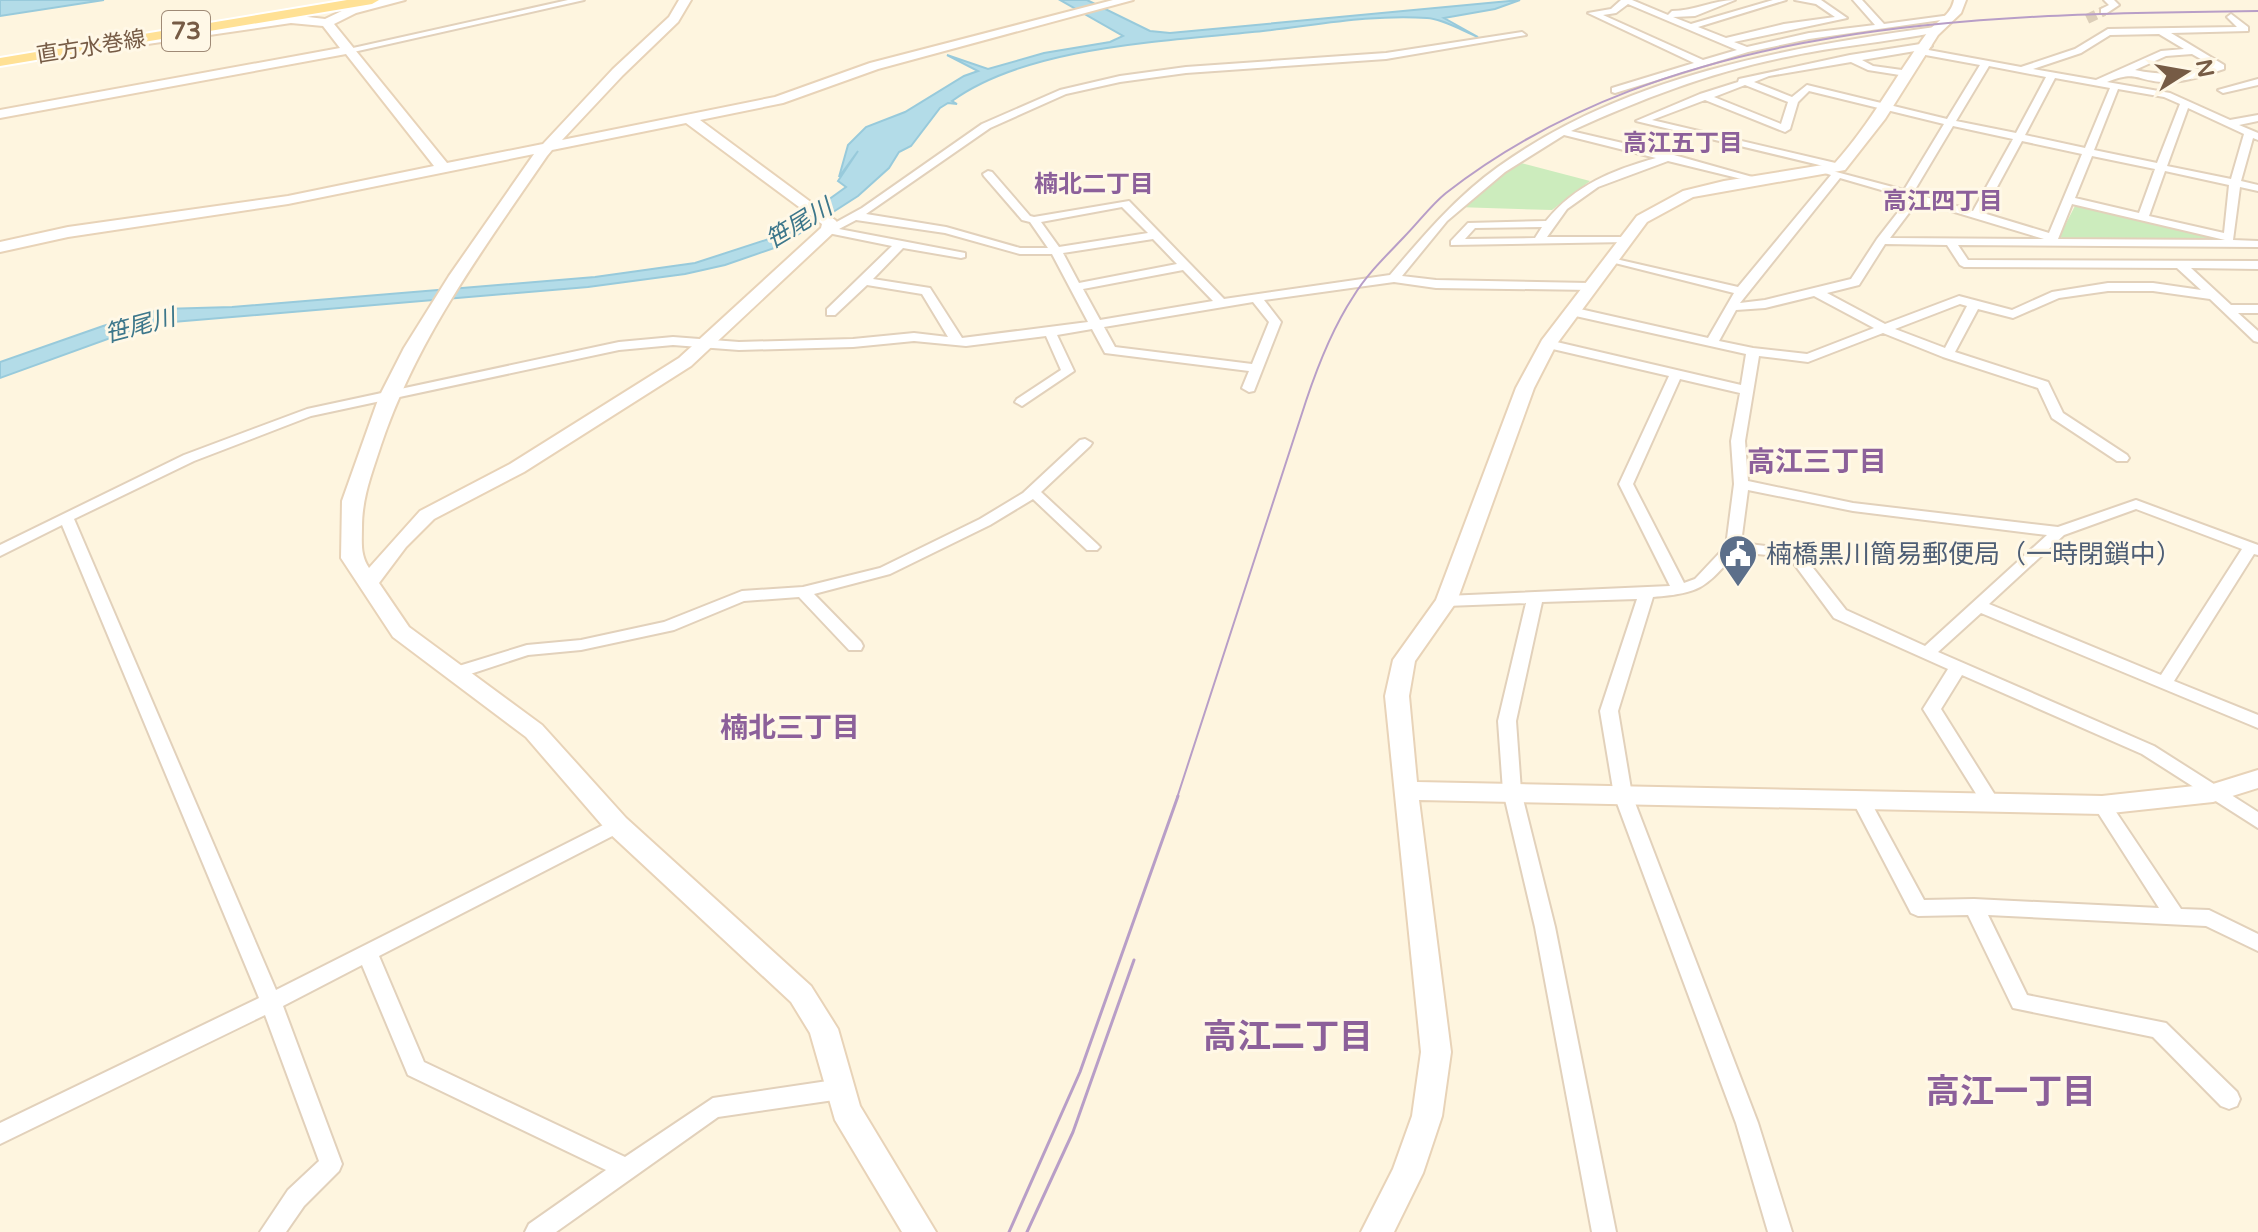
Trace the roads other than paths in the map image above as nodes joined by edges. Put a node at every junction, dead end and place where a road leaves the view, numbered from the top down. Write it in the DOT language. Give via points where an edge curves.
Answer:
graph roads {
  1 [pos="372,0"];
  2 [pos="399,0"];
  3 [pos="580,0"];
  4 [pos="685,0"];
  5 [pos="1127,0"];
  6 [pos="1626,0"];
  7 [pos="1652,0"];
  8 [pos="1731,0"];
  9 [pos="1782,0"];
  10 [pos="1799,0"];
  11 [pos="1857,0"];
  12 [pos="2108,0"];
  13 [pos="1639,4"];
  14 [pos="2104,11"];
  15 [pos="1663,14"];
  16 [pos="2231,17"];
  17 [pos="327,23"];
  18 [pos="1693,26"];
  19 [pos="1881,26"];
  20 [pos="1784,27"];
  21 [pos="1939,29"];
  22 [pos="2161,31"];
  23 [pos="1522,35"];
  24 [pos="1809,36"];
  25 [pos="1726,41"];
  26 [pos="117,43"];
  27 [pos="1824,47"];
  28 [pos="349,50"];
  29 [pos="1746,50"];
  30 [pos="2192,51"];
  31 [pos="1850,58"];
  32 [pos="0,62"];
  33 [pos="1700,62"];
  34 [pos="1986,63"];
  35 [pos="2022,69"];
  36 [pos="2126,71"];
  37 [pos="1906,73"];
  38 [pos="2052,75"];
  39 [pos="1686,81"];
  40 [pos="1742,81"];
  41 [pos="2258,82"];
  42 [pos="2096,83"];
  43 [pos="2115,86"];
  44 [pos="1615,90"];
  45 [pos="2223,90"];
  46 [pos="1709,94"];
  47 [pos="1793,101"];
  48 [pos="2185,103"];
  49 [pos="1884,106"];
  50 [pos="0,114"];
  51 [pos="2258,118"];
  52 [pos="693,121"];
  53 [pos="1950,122"];
  54 [pos="2232,123"];
  55 [pos="1564,132"];
  56 [pos="2254,135"];
  57 [pos="2019,137"];
  58 [pos="546,149"];
  59 [pos="2086,151"];
  60 [pos="1670,157"];
  61 [pos="442,167"];
  62 [pos="2162,167"];
  63 [pos="1835,171"];
  64 [pos="988,174"];
  65 [pos="1758,180"];
  66 [pos="2235,183"];
  67 [pos="2258,188"];
  68 [pos="1910,197"];
  69 [pos="2069,200"];
  70 [pos="855,216"];
  71 [pos="1976,216"];
  72 [pos="2143,217"];
  73 [pos="1034,220"];
  74 [pos="1548,224"];
  75 [pos="829,226"];
  76 [pos="1157,235"];
  77 [pos="2229,238"];
  78 [pos="1624,240"];
  79 [pos="2055,240"];
  80 [pos="1539,241"];
  81 [pos="1881,241"];
  82 [pos="1951,243"];
  83 [pos="900,244"];
  84 [pos="2252,244"];
  85 [pos="0,247"];
  86 [pos="1056,251"];
  87 [pos="2258,254"];
  88 [pos="961,255"];
  89 [pos="1611,259"];
  90 [pos="2180,264"];
  91 [pos="2241,264"];
  92 [pos="2258,265"];
  93 [pos="1188,266"];
  94 [pos="1394,278"];
  95 [pos="2258,280"];
  96 [pos="864,281"];
  97 [pos="1076,287"];
  98 [pos="1589,287"];
  99 [pos="1741,291"];
  100 [pos="1815,291"];
  101 [pos="2214,296"];
  102 [pos="1256,298"];
  103 [pos="1221,303"];
  104 [pos="1974,304"];
  105 [pos="1733,307"];
  106 [pos="2228,309"];
  107 [pos="2258,309"];
  108 [pos="1571,311"];
  109 [pos="831,312"];
  110 [pos="1096,323"];
  111 [pos="1886,330"];
  112 [pos="1050,332"];
  113 [pos="2258,338"];
  114 [pos="958,342"];
  115 [pos="706,344"];
  116 [pos="1548,344"];
  117 [pos="1711,344"];
  118 [pos="1753,352"];
  119 [pos="1948,354"];
  120 [pos="1256,368"];
  121 [pos="1676,374"];
  122 [pos="1249,388"];
  123 [pos="1745,390"];
  124 [pos="389,393"];
  125 [pos="1022,402"];
  126 [pos="1085,443"];
  127 [pos="2122,458"];
  128 [pos="1741,484"];
  129 [pos="1033,492"];
  130 [pos="66,517"];
  131 [pos="2059,532"];
  132 [pos="1092,547"];
  133 [pos="1733,547"];
  134 [pos="2255,548"];
  135 [pos="0,551"];
  136 [pos="368,583"];
  137 [pos="1680,590"];
  138 [pos="803,592"];
  139 [pos="1647,593"];
  140 [pos="1535,599"];
  141 [pos="1446,601"];
  142 [pos="1979,606"];
  143 [pos="855,646"];
  144 [pos="1927,653"];
  145 [pos="1958,667"];
  146 [pos="455,673"];
  147 [pos="2164,683"];
  148 [pos="2258,722"];
  149 [pos="2258,779"];
  150 [pos="1405,791"];
  151 [pos="1512,791"];
  152 [pos="2213,793"];
  153 [pos="1623,795"];
  154 [pos="1861,800"];
  155 [pos="1991,803"];
  156 [pos="2102,805"];
  157 [pos="2258,821"];
  158 [pos="617,825"];
  159 [pos="1974,907"];
  160 [pos="2174,915"];
  161 [pos="2258,943"];
  162 [pos="367,953"];
  163 [pos="271,1002"];
  164 [pos="841,1089"];
  165 [pos="2229,1099"];
  166 [pos="0,1134"];
  167 [pos="626,1169"];
  168 [pos="272,1232"];
  169 [pos="537,1232"];
  170 [pos="920,1232"];
  171 [pos="1377,1232"];
  172 [pos="1604,1232"];
  173 [pos="1780,1232"];
  1 -- 26 [label="main road, 直方水巻線 / 73"];
  2 -- 17 [label="street" via="347,12"];
  3 -- 28 [label="street"];
  4 -- 58 [label="street" via="674,19"];
  5 -- 52 [label="street" via="874,66 778,100"];
  6 -- 13 [label="street"];
  6 -- 33 [label="street" via="1613,11 1592,13"];
  7 -- 13 [label="street"];
  8 -- 15 [label="street" via="1692,14"];
  9 -- 18 [label="street"];
  10 -- 20 [label="street" via="1818,2 1843,18"];
  11 -- 19 [label="street"];
  12 -- 14 [label="street" via="2115,5"];
  13 -- 15 [label="street"];
  15 -- 18 [label="street"];
  16 -- 22 [label="street" via="2245,29"];
  17 -- 26 [label="street" via="291,19"];
  17 -- 28 [label="street"];
  18 -- 25 [label="street"];
  19 -- 21 [label="street"];
  19 -- 24 [label="street"];
  20 -- 24 [label="street"];
  20 -- 25 [label="street"];
  21 -- 27 [label="street"];
  21 -- 31 [label="street"];
  21 -- 34 [label="street"];
  21 -- 37 [label="street"];
  22 -- 30 [label="street"];
  22 -- 35 [label="street" via="2108,32 2078,51"];
  23 -- 70 [label="street" via="1386,56 1186,70 1063,92 986,126"];
  24 -- 29 [label="street"];
  25 -- 29 [label="street"];
  26 -- 32 [label="main road, 直方水巻線 / 73"];
  27 -- 31 [label="street"];
  27 -- 39 [label="street"];
  28 -- 50 [label="street"];
  28 -- 61 [label="street"];
  29 -- 33 [label="street"];
  30 -- 36 [label="street" via="2164,53"];
  30 -- 36 [label="street" via="2221,67 2163,79"];
  31 -- 37 [label="street" via="1871,68"];
  31 -- 40 [label="street"];
  33 -- 44 [label="street"];
  34 -- 35 [label="street"];
  34 -- 53 [label="street"];
  35 -- 38 [label="street"];
  36 -- 42 [label="street"];
  37 -- 49 [label="street"];
  38 -- 42 [label="street"];
  38 -- 57 [label="street"];
  39 -- 46 [label="street"];
  39 -- 55 [label="street"];
  40 -- 46 [label="street"];
  40 -- 47 [label="street"];
  41 -- 45 [label="street"];
  42 -- 43 [label="street"];
  43 -- 48 [label="street"];
  43 -- 59 [label="street"];
  46 -- 47 [label="street" via="1785,129"];
  46 -- 63 [label="street" via="1641,121"];
  47 -- 49 [label="street" via="1807,88"];
  48 -- 54 [label="street"];
  48 -- 62 [label="street"];
  49 -- 53 [label="street"];
  49 -- 63 [label="street"];
  51 -- 54 [label="street"];
  52 -- 58 [label="street"];
  52 -- 75 [label="street"];
  53 -- 57 [label="street"];
  53 -- 68 [label="street"];
  54 -- 56 [label="street"];
  55 -- 60 [label="street"];
  55 -- 94 [label="street" via="1474,187 1417,244"];
  56 -- 66 [label="street"];
  57 -- 59 [label="street"];
  57 -- 71 [label="street"];
  58 -- 61 [label="street"];
  58 -- 124 [label="street" via="457,276"];
  59 -- 62 [label="street"];
  59 -- 69 [label="street"];
  60 -- 65 [label="street"];
  60 -- 74 [label="street" via="1597,181"];
  61 -- 85 [label="street" via="288,200"];
  62 -- 66 [label="street"];
  62 -- 72 [label="street"];
  63 -- 65 [label="street"];
  63 -- 68 [label="street"];
  63 -- 99 [label="street"];
  64 -- 73 [label="street" via="1026,218"];
  65 -- 78 [label="street" via="1665,204"];
  66 -- 67 [label="street"];
  66 -- 77 [label="street"];
  68 -- 71 [label="street"];
  68 -- 81 [label="street"];
  69 -- 72 [label="street"];
  69 -- 79 [label="street"];
  70 -- 75 [label="street"];
  70 -- 86 [label="street" via="946,230 1020,251"];
  71 -- 79 [label="street"];
  72 -- 77 [label="street"];
  73 -- 76 [label="street" via="1125,203"];
  73 -- 86 [label="street"];
  74 -- 80 [label="street"];
  74 -- 80 [label="street" via="1472,225 1455,243"];
  75 -- 83 [label="street"];
  75 -- 115 [label="street"];
  76 -- 86 [label="street"];
  76 -- 93 [label="street"];
  77 -- 84 [label="street"];
  78 -- 80 [label="street"];
  78 -- 89 [label="street"];
  79 -- 82 [label="street"];
  79 -- 84 [label="street"];
  81 -- 82 [label="street"];
  81 -- 100 [label="street" via="1855,282"];
  82 -- 90 [label="street" via="1964,263"];
  83 -- 88 [label="street"];
  83 -- 96 [label="street"];
  84 -- 87 [label="street"];
  86 -- 97 [label="street"];
  89 -- 98 [label="street"];
  89 -- 99 [label="street"];
  90 -- 91 [label="street"];
  90 -- 101 [label="street"];
  91 -- 92 [label="street"];
  91 -- 95 [label="street"];
  93 -- 97 [label="street"];
  93 -- 103 [label="street"];
  94 -- 98 [label="street" via="1436,284"];
  94 -- 102 [label="street"];
  96 -- 109 [label="street"];
  96 -- 114 [label="street" via="926,291"];
  97 -- 110 [label="street"];
  98 -- 108 [label="street"];
  99 -- 105 [label="street"];
  100 -- 105 [label="street"];
  100 -- 111 [label="street"];
  101 -- 104 [label="street" via="2108,287 2056,295 2013,314"];
  101 -- 106 [label="street"];
  102 -- 103 [label="street"];
  102 -- 120 [label="street" via="1275,322"];
  103 -- 110 [label="street"];
  104 -- 111 [label="street" via="1959,300"];
  104 -- 119 [label="street"];
  105 -- 117 [label="street"];
  106 -- 107 [label="street"];
  106 -- 113 [label="street"];
  108 -- 116 [label="street"];
  108 -- 117 [label="street"];
  110 -- 112 [label="street"];
  110 -- 120 [label="street" via="1110,350"];
  111 -- 118 [label="street" via="1808,358"];
  111 -- 119 [label="street"];
  112 -- 114 [label="street"];
  112 -- 125 [label="street" via="1068,371"];
  114 -- 115 [label="street" via="914,337"];
  115 -- 124 [label="street" via="619,346"];
  115 -- 136 [label="street" via="517,468 427,515"];
  116 -- 121 [label="street"];
  116 -- 141 [label="street" via="1525,388"];
  117 -- 118 [label="street"];
  118 -- 123 [label="street"];
  119 -- 127 [label="street" via="2043,385 2057,415"];
  120 -- 122 [label="street"];
  121 -- 123 [label="street"];
  121 -- 137 [label="street" via="1626,484"];
  123 -- 128 [label="street" via="1738,441"];
  124 -- 130 [label="street" via="234,437"];
  124 -- 136 [label="street" via="352,501 352,558"];
  126 -- 129 [label="street"];
  128 -- 131 [label="street" via="1853,507"];
  128 -- 133 [label="street"];
  129 -- 132 [label="street"];
  129 -- 138 [label="street" via="885,571"];
  130 -- 135 [label="street"];
  130 -- 163 [label="street"];
  131 -- 134 [label="street" via="2136,504"];
  131 -- 142 [label="street"];
  133 -- 137 [label="street" via="1701,582"];
  133 -- 144 [label="street" via="1794,553 1840,614"];
  134 -- 147 [label="street"];
  136 -- 146 [label="street" via="401,632"];
  137 -- 139 [label="street"];
  138 -- 143 [label="street"];
  138 -- 146 [label="street" via="742,596 668,626 581,645 527,650"];
  139 -- 140 [label="street"];
  139 -- 153 [label="street" via="1609,711"];
  140 -- 141 [label="street"];
  140 -- 151 [label="street" via="1507,721"];
  141 -- 150 [label="street" via="1404,660 1397,696"];
  142 -- 144 [label="street"];
  142 -- 147 [label="street"];
  144 -- 145 [label="street"];
  145 -- 152 [label="street" via="2148,750"];
  145 -- 155 [label="street" via="1932,709"];
  146 -- 158 [label="street" via="534,731"];
  147 -- 148 [label="street"];
  149 -- 152 [label="street"];
  150 -- 151 [label="street"];
  150 -- 171 [label="street" via="1436,1052 1427,1116 1407,1173"];
  151 -- 153 [label="street"];
  151 -- 172 [label="street" via="1545,927"];
  152 -- 156 [label="street"];
  152 -- 157 [label="street"];
  153 -- 154 [label="street"];
  153 -- 173 [label="street" via="1747,1123"];
  154 -- 155 [label="street"];
  154 -- 159 [label="street" via="1918,908"];
  155 -- 156 [label="street"];
  156 -- 160 [label="street"];
  158 -- 162 [label="street"];
  158 -- 164 [label="street" via="801,994 824,1029"];
  159 -- 160 [label="street"];
  159 -- 165 [label="street" via="2020,1002 2159,1029"];
  160 -- 161 [label="street" via="2209,918"];
  162 -- 163 [label="street"];
  162 -- 167 [label="street" via="416,1068"];
  163 -- 166 [label="street"];
  163 -- 168 [label="street" via="331,1164 296,1198"];
  164 -- 167 [label="street" via="713,1108"];
  164 -- 170 [label="street" via="846,1110"];
  167 -- 169 [label="street"];
}
